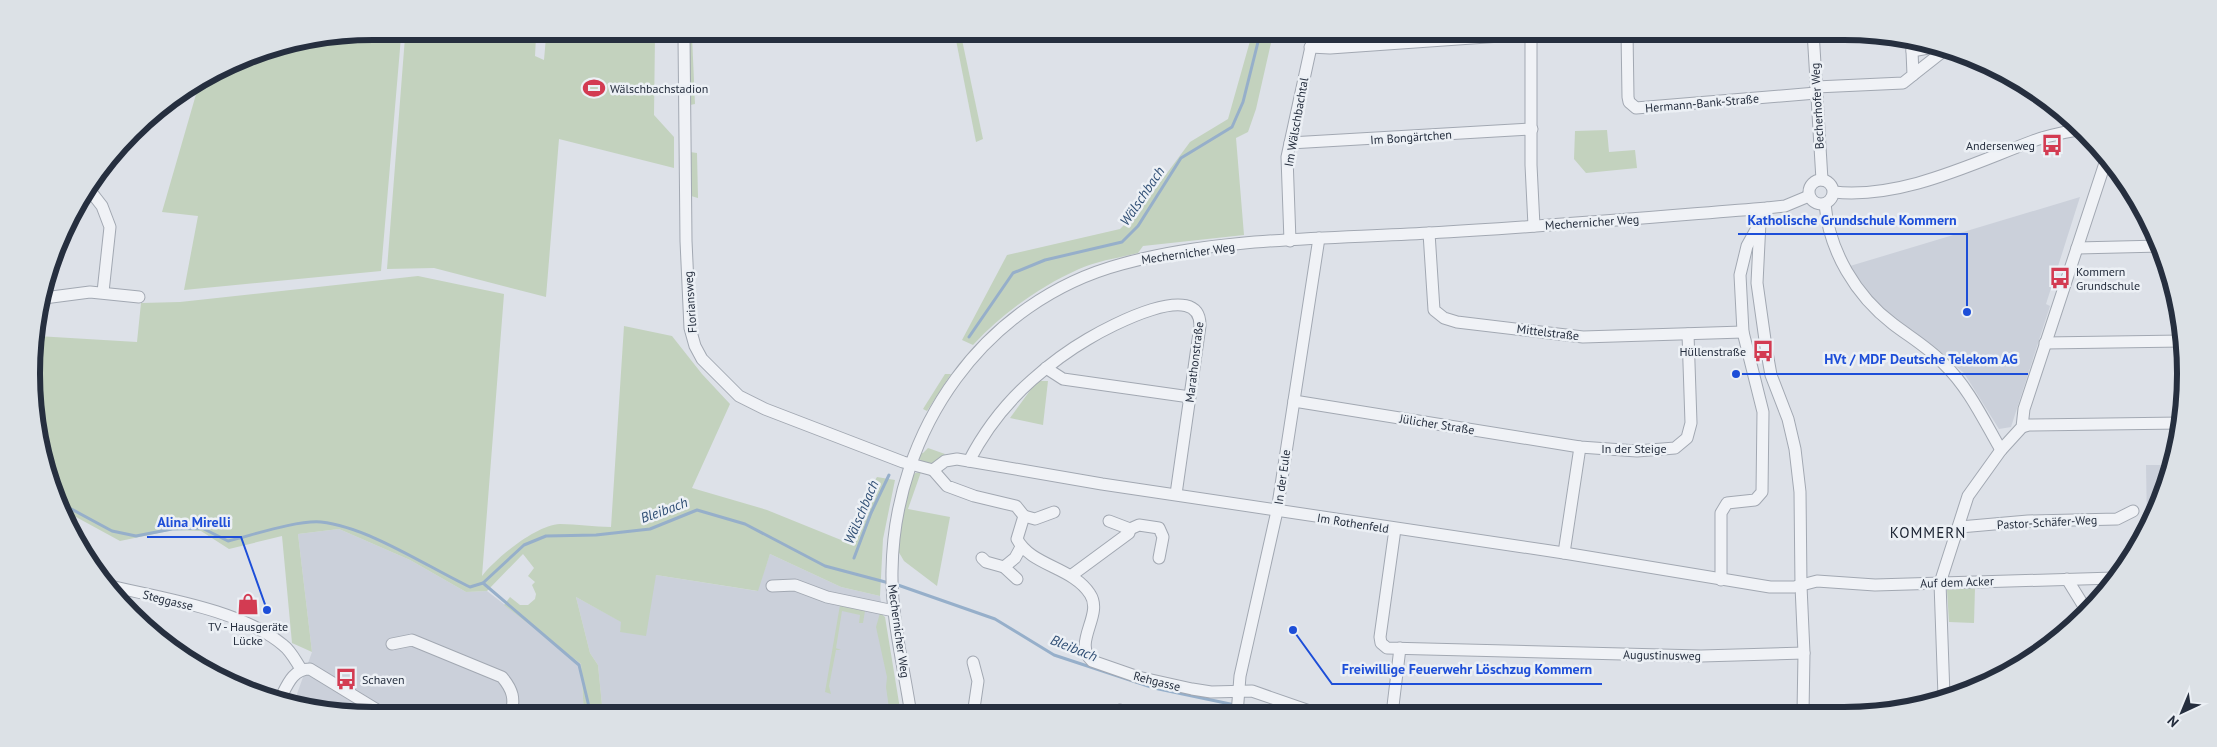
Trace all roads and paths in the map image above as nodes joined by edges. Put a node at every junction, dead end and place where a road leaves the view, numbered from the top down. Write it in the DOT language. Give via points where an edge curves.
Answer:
graph roads {
  1 [pos="684,40"];
  2 [pos="1312,40"];
  3 [pos="1437,40"];
  4 [pos="1530,40"];
  5 [pos="1627,40"];
  6 [pos="1813,40"];
  7 [pos="1310,46"];
  8 [pos="1912,47"];
  9 [pos="1922,49"];
  10 [pos="1912,51"];
  11 [pos="1939,54"];
  12 [pos="1913,75"];
  13 [pos="1816,90"];
  14 [pos="1532,129"];
  15 [pos="2072,131"];
  16 [pos="1290,143"];
  17 [pos="2106,168"];
  18 [pos="1822,180"];
  19 [pos="1834,192"];
  20 [pos="93,194"];
  21 [pos="1809,196"];
  22 [pos="1825,204"];
  23 [pos="1767,208"];
  24 [pos="1760,222"];
  25 [pos="1534,226"];
  26 [pos="1429,233"];
  27 [pos="1320,238"];
  28 [pos="1290,241"];
  29 [pos="2152,246"];
  30 [pos="2077,248"];
  31 [pos="103,292"];
  32 [pos="49,296"];
  33 [pos="139,297"];
  34 [pos="1743,332"];
  35 [pos="1688,334"];
  36 [pos="2175,340"];
  37 [pos="2045,343"];
  38 [pos="1046,368"];
  39 [pos="1190,397"];
  40 [pos="1294,401"];
  41 [pos="2173,423"];
  42 [pos="2022,427"];
  43 [pos="1580,447"];
  44 [pos="2001,450"];
  45 [pos="969,461"];
  46 [pos="910,464"];
  47 [pos="933,470"];
  48 [pos="1176,494"];
  49 [pos="1277,511"];
  50 [pos="2133,511"];
  51 [pos="1054,512"];
  52 [pos="1024,516"];
  53 [pos="1109,521"];
  54 [pos="1960,527"];
  55 [pos="1130,529"];
  56 [pos="1395,529"];
  57 [pos="1021,547"];
  58 [pos="1564,553"];
  59 [pos="982,558"];
  60 [pos="1158,558"];
  61 [pos="1004,567"];
  62 [pos="1072,575"];
  63 [pos="2107,578"];
  64 [pos="1017,579"];
  65 [pos="2067,579"];
  66 [pos="1721,580"];
  67 [pos="1940,583"];
  68 [pos="772,586"];
  69 [pos="1801,586"];
  70 [pos="119,588"];
  71 [pos="2083,605"];
  72 [pos="894,611"];
  73 [pos="392,644"];
  74 [pos="1400,648"];
  75 [pos="1804,653"];
  76 [pos="973,662"];
  77 [pos="301,669"];
  78 [pos="1944,691"];
  79 [pos="283,695"];
  80 [pos="1238,695"];
  81 [pos="370,707"];
  82 [pos="512,707"];
  83 [pos="911,707"];
  84 [pos="974,707"];
  85 [pos="1237,707"];
  86 [pos="1298,707"];
  87 [pos="1393,707"];
  88 [pos="1804,707"];
  1 -- 46 [label="street, Floriansweg" via="686,240 690,328 695,346 702,359 739,396"];
  2 -- 7 [label="street, Im Wälschbachtal"];
  3 -- 7 [label="street" via="1330,48"];
  4 -- 14 [label="street"];
  5 -- 13 [label="street, Hermann-Bank-Straße" via="1628,97 1636,108"];
  6 -- 13 [label="street, Becherhofer Weg"];
  7 -- 16 [label="street, Im Wälschbachtal"];
  8 -- 10 [label="street"];
  9 -- 10 [label="street"];
  10 -- 12 [label="street"];
  11 -- 12 [label="street"];
  12 -- 13 [label="street" via="1904,83"];
  13 -- 18 [label="street, Becherhofer Weg"];
  14 -- 16 [label="street, Im Bongärtchen"];
  14 -- 25 [label="street" via="1530,165"];
  15 -- 19 [label="street" via="2035,140 1968,167 1891,189 1865,194"];
  16 -- 28 [label="street, Im Wälschbachtal" via="1286,170"];
  17 -- 30 [label="street"];
  18 -- 19 [label="street" via="1830,184"];
  18 -- 21 [label="street, Mechernicher Weg" via="1817,180 1810,187"];
  19 -- 22 [label="street"];
  20 -- 31 [label="street" via="102,206 110,227"];
  21 -- 22 [label="street" via="1817,204"];
  21 -- 23 [label="street, Mechernicher Weg" via="1784,206"];
  22 -- 44 [label="street" via="1826,221 1837,251 1859,291 1868,303 1934,354 1957,377"];
  23 -- 24 [label="street"];
  23 -- 25 [label="street, Mechernicher Weg"];
  24 -- 34 [label="street" via="1747,246 1740,275"];
  24 -- 69 [label="street" via="1757,284 1771,374 1795,449 1800,492"];
  25 -- 26 [label="street, Mechernicher Weg"];
  26 -- 27 [label="street, Mechernicher Weg"];
  26 -- 35 [label="street, Mittelstraße" via="1434,310 1444,318 1584,337"];
  27 -- 28 [label="street, Mechernicher Weg"];
  27 -- 40 [label="street, In der Eule"];
  28 -- 46 [label="street, Mechernicher Weg" via="1150,257 1096,272 1044,298 1004,327 968,362 924,428"];
  29 -- 30 [label="street"];
  30 -- 37 [label="street"];
  31 -- 32 [label="street"];
  31 -- 33 [label="street"];
  34 -- 35 [label="street, Mittelstraße"];
  34 -- 66 [label="street" via="1763,412 1762,492 1755,500 1727,503 1721,513"];
  35 -- 43 [label="street, In der Steige" via="1691,423 1688,438 1676,448 1637,451"];
  36 -- 37 [label="street"];
  37 -- 42 [label="street" via="2024,409"];
  38 -- 39 [label="street" via="1063,379"];
  38 -- 39 [label="street, Marathonstraße" via="1088,339 1124,321 1184,304 1193,307 1200,319"];
  38 -- 45 [label="street, Marathonstraße" via="1011,400 987,430"];
  39 -- 48 [label="street, Marathonstraße"];
  40 -- 43 [label="street, Jülicher Straße"];
  40 -- 49 [label="street, In der Eule"];
  41 -- 42 [label="street"];
  42 -- 44 [label="street"];
  43 -- 58 [label="street"];
  44 -- 54 [label="street" via="1968,496"];
  45 -- 47 [label="street, Im Rothenfeld" via="945,461"];
  45 -- 48 [label="street, Im Rothenfeld"];
  46 -- 47 [label="street"];
  46 -- 72 [label="street, Mechernicher Weg" via="894,534"];
  47 -- 52 [label="street" via="947,486 1016,506"];
  48 -- 49 [label="street, Im Rothenfeld"];
  49 -- 56 [label="street, Im Rothenfeld"];
  49 -- 80 [label="street, In der Eule"];
  50 -- 54 [label="street, Pastor-Schäfer-Weg" via="2117,519 2028,521"];
  51 -- 52 [label="street" via="1035,518"];
  52 -- 57 [label="street" via="1016,539"];
  53 -- 55 [label="street"];
  54 -- 67 [label="street"];
  55 -- 60 [label="street" via="1139,525 1159,528 1163,537"];
  55 -- 62 [label="street" via="1129,533"];
  56 -- 58 [label="street, Im Rothenfeld"];
  56 -- 74 [label="street, Augustinusweg" via="1380,637 1386,648"];
  57 -- 61 [label="street" via="1016,558"];
  57 -- 62 [label="street, Rehgasse"];
  58 -- 66 [label="street, Im Rothenfeld"];
  59 -- 61 [label="street"];
  61 -- 64 [label="street"];
  62 -- 80 [label="street, Rehgasse" via="1090,595 1094,605 1084,648 1092,660 1138,677"];
  63 -- 65 [label="street, Auf dem Acker"];
  65 -- 67 [label="street, Auf dem Acker"];
  65 -- 71 [label="street"];
  66 -- 69 [label="street, Im Rothenfeld" via="1770,587"];
  67 -- 69 [label="street, Auf dem Acker" via="1875,585 1817,580"];
  67 -- 78 [label="street"];
  68 -- 72 [label="street" via="795,585 827,597"];
  69 -- 75 [label="street"];
  70 -- 77 [label="street, Steggasse" via="221,613 282,644"];
  72 -- 83 [label="street, Mechernicher Weg"];
  73 -- 82 [label="street" via="412,640 502,677 513,694"];
  74 -- 75 [label="street, Augustinusweg" via="1701,656"];
  74 -- 87 [label="street"];
  75 -- 88 [label="street"];
  76 -- 84 [label="street" via="978,681"];
  77 -- 79 [label="street" via="294,674"];
  77 -- 81 [label="street" via="318,672"];
  80 -- 85 [label="street, In der Eule"];
  80 -- 86 [label="street, Rehgasse" via="1252,691"];
}
